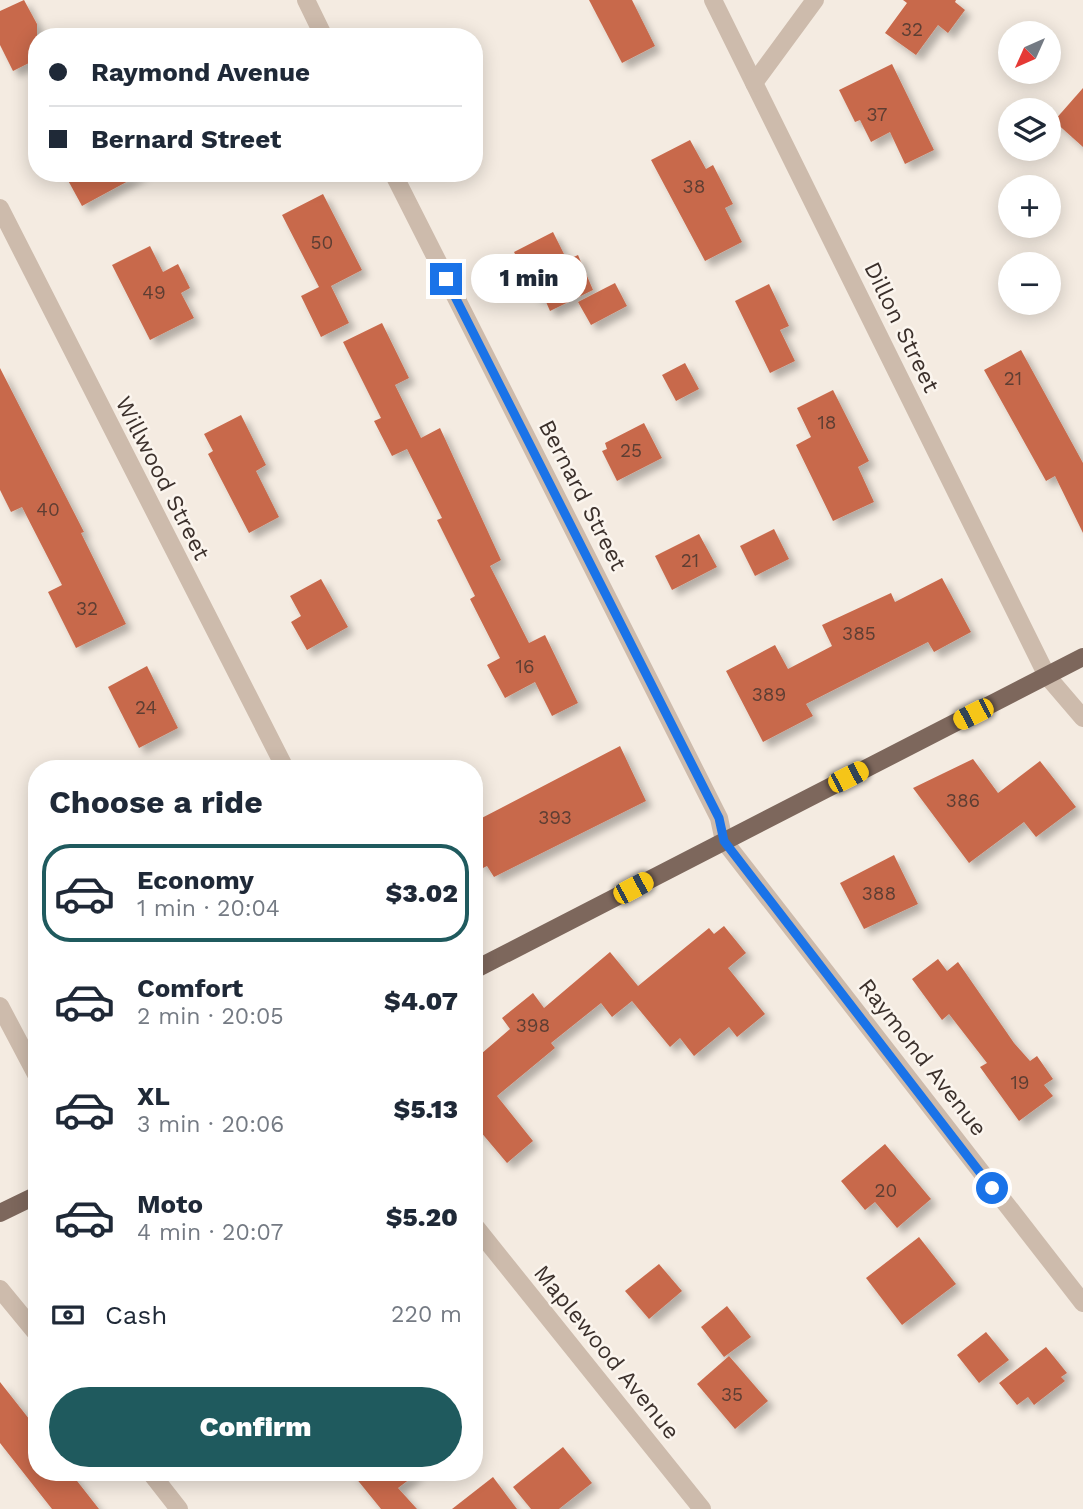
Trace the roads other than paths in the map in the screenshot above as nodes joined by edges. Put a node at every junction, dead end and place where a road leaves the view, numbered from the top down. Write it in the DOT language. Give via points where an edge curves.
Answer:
graph roads {
  1 [pos="306,0"];
  2 [pos="713,0"];
  3 [pos="815,0"];
  4 [pos="320,28"];
  5 [pos="754,83"];
  6 [pos="398,182"];
  7 [pos="0,208"];
  8 [pos="1083,657"];
  9 [pos="1048,676"];
  10 [pos="1083,718"];
  11 [pos="281,760"];
  12 [pos="724,841"];
  13 [pos="483,965"];
  14 [pos="0,1006"];
  15 [pos="28,1059"];
  16 [pos="28,1199"];
  17 [pos="0,1213"];
  18 [pos="483,1236"];
  19 [pos="0,1289"];
  20 [pos="1083,1303"];
  21 [pos="28,1323"];
  22 [pos="157,1481"];
  23 [pos="180,1509"];
  24 [pos="702,1509"];
  1 -- 4 [label="street"];
  2 -- 5 [label="street, Dillon Street"];
  3 -- 5 [label="street"];
  5 -- 9 [label="street, Dillon Street"];
  6 -- 12 [label="street, Bernard Street" via="719,818"];
  7 -- 11 [label="street, Willwood Street"];
  8 -- 9 [label="main road"];
  9 -- 10 [label="street, Dillon Street"];
  9 -- 12 [label="main road"];
  12 -- 13 [label="main road"];
  12 -- 20 [label="street, Raymond Avenue"];
  14 -- 15 [label="street"];
  16 -- 17 [label="main road"];
  18 -- 24 [label="street, Maplewood Avenue"];
  19 -- 21 [label="street"];
  22 -- 23 [label="street"];
}
